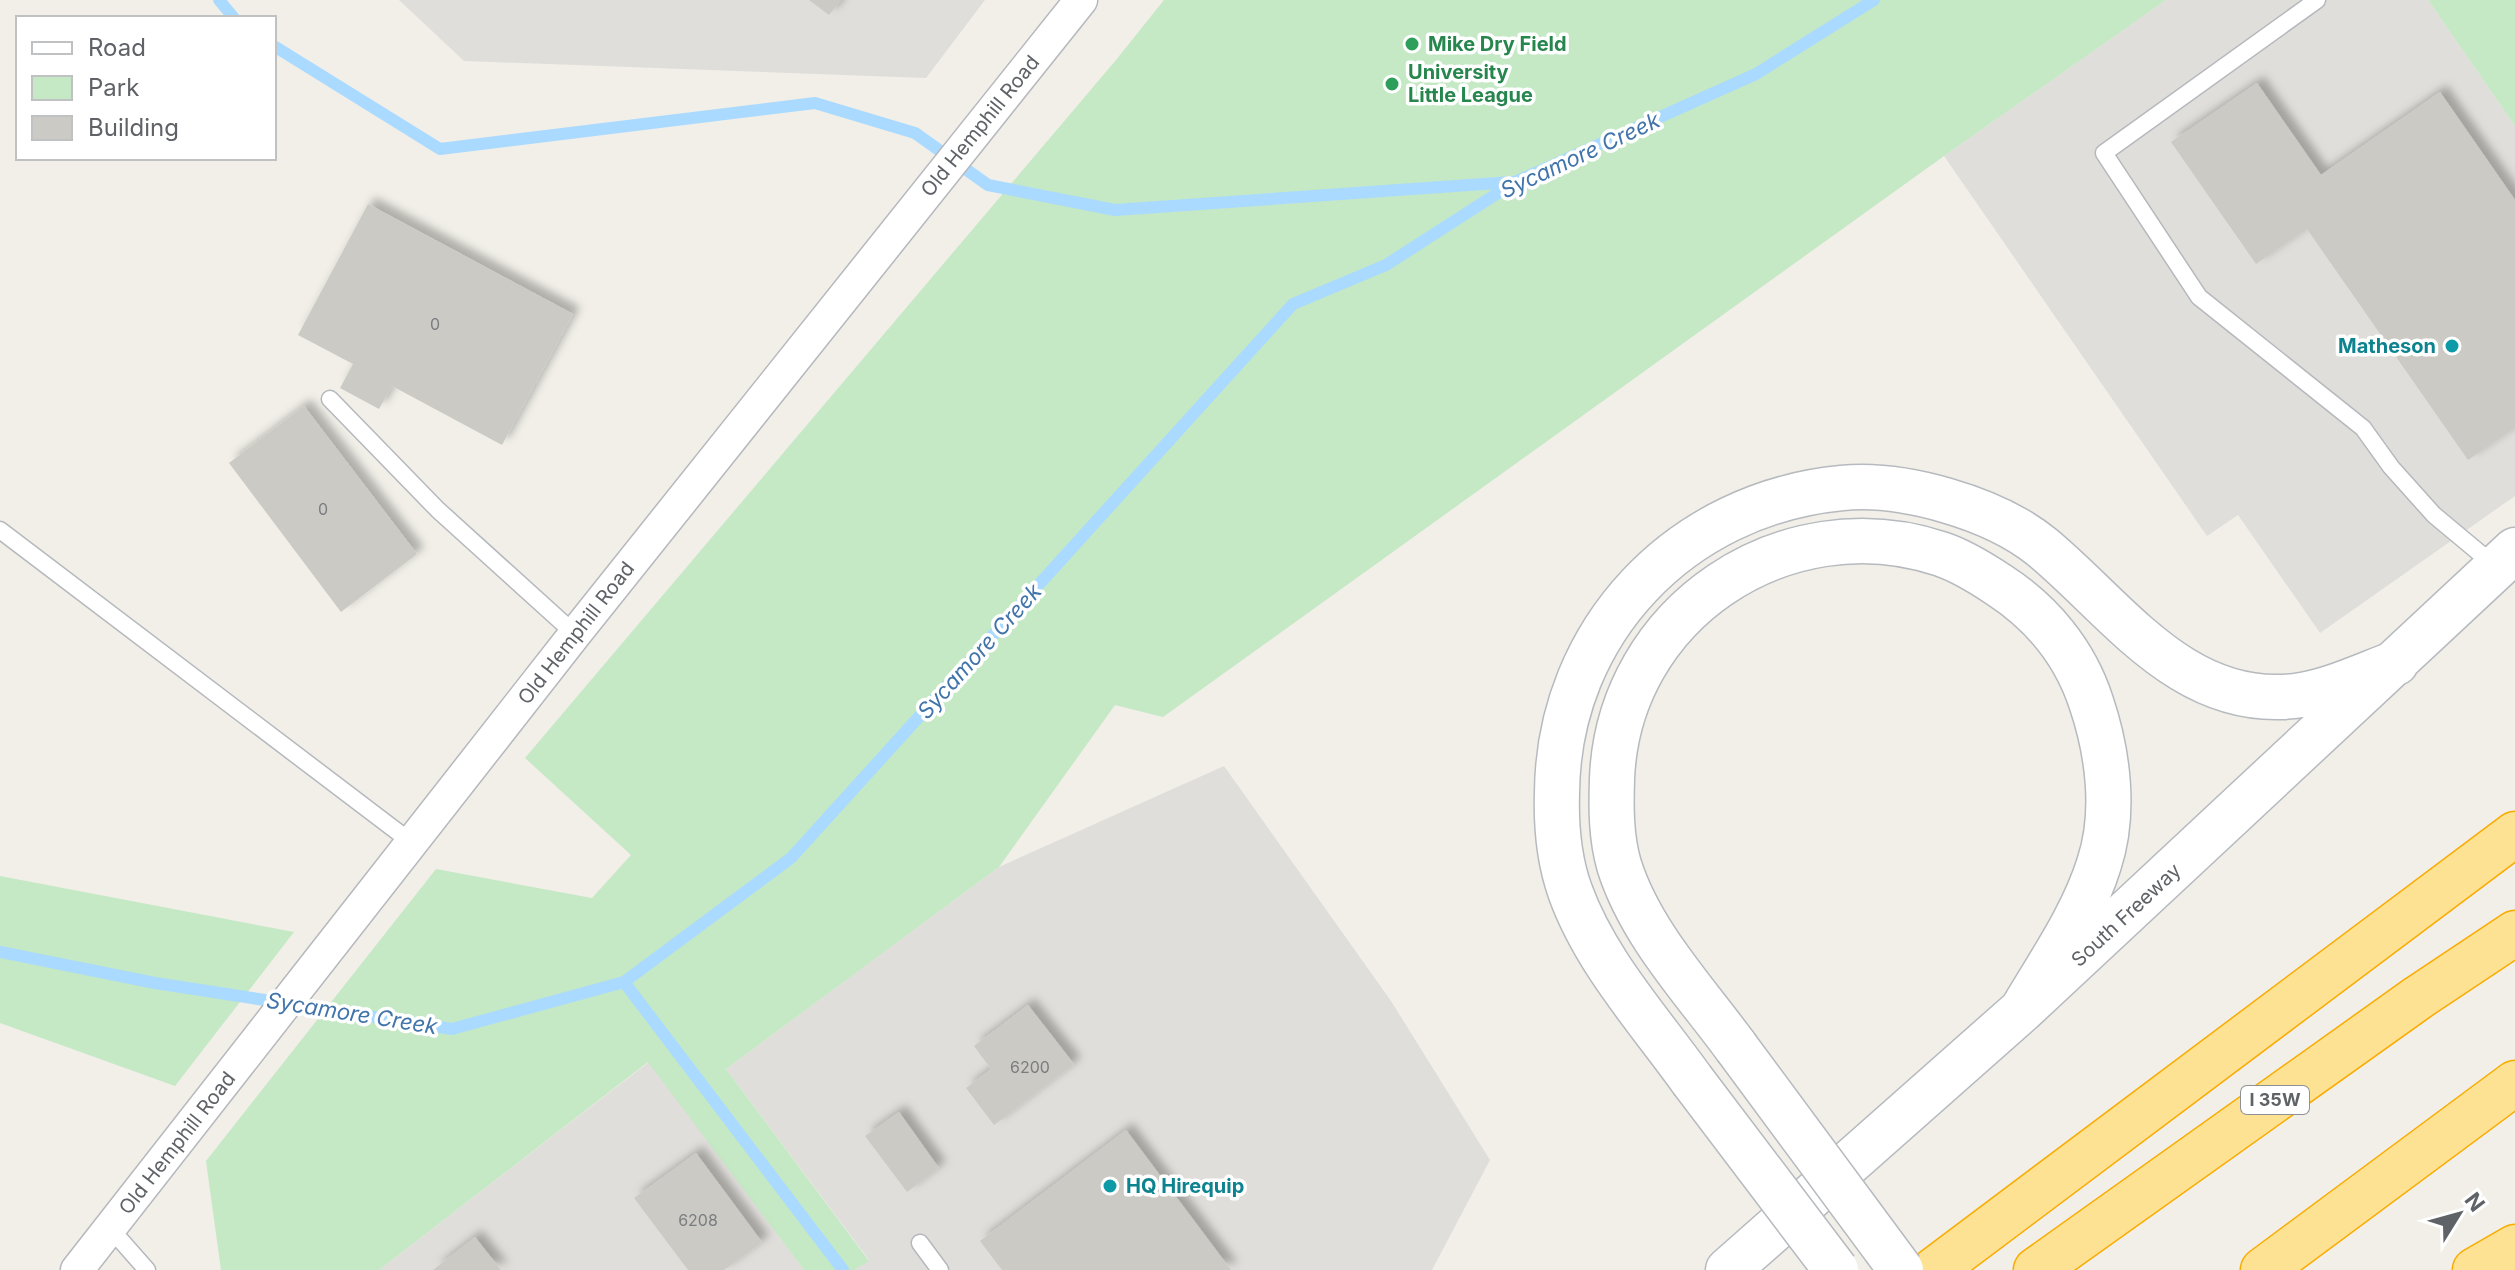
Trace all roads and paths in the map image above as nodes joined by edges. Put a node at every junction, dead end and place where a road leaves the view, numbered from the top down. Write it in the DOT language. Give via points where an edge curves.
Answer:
graph roads {
  1 [pos="1081,0"];
  2 [pos="2317,0"];
  3 [pos="330,399"];
  4 [pos="0,530"];
  5 [pos="2506,559"];
  6 [pos="575,634"];
  7 [pos="2396,663"];
  8 [pos="2515,834"];
  9 [pos="411,842"];
  10 [pos="2515,933"];
  11 [pos="2022,1010"];
  12 [pos="2515,1083"];
  13 [pos="110,1228"];
  14 [pos="920,1243"];
  15 [pos="2515,1247"];
  16 [pos="77,1270"];
  17 [pos="147,1270"];
  18 [pos="940,1270"];
  19 [pos="1728,1270"];
  20 [pos="1836,1270"];
  21 [pos="1901,1270"];
  22 [pos="1934,1270"];
  23 [pos="2036,1270"];
  24 [pos="2263,1270"];
  25 [pos="2475,1270"];
  1 -- 6 [label="street, Old Hemphill Road"];
  2 -- 5 [label="lane" via="2104,153 2199,297 2363,428 2434,515"];
  3 -- 6 [label="lane" via="438,510"];
  4 -- 9 [label="lane"];
  5 -- 7 [label="main road, South Freeway"];
  6 -- 9 [label="street, Old Hemphill Road"];
  7 -- 11 [label="main road, South Freeway"];
  7 -- 20 [label="main road, bridge" via="2292,696 2262,696 2214,683 2182,669 2130,632 2018,531 1970,509 1910,493 1847,487 1812,491 1750,510 1690,543 1628,597 1584,665 1562,732 1556,816 1569,889 1607,963"];
  8 -- 22 [label="highway"];
  9 -- 13 [label="street, Old Hemphill Road"];
  10 -- 23 [label="highway, I 35W"];
  11 -- 19 [label="main road, South Freeway"];
  11 -- 21 [label="main road, bridge" via="2088,893 2107,829 2105,754 2084,679 2062,643 2009,591 1975,569 1943,554 1881,542 1809,547 1771,558 1686,611 1647,657 1620,719 1611,806 1619,863 1661,945"];
  12 -- 24 [label="highway"];
  13 -- 16 [label="street, Old Hemphill Road"];
  13 -- 17 [label="lane"];
  14 -- 18 [label="lane"];
  15 -- 25 [label="highway"];
}
